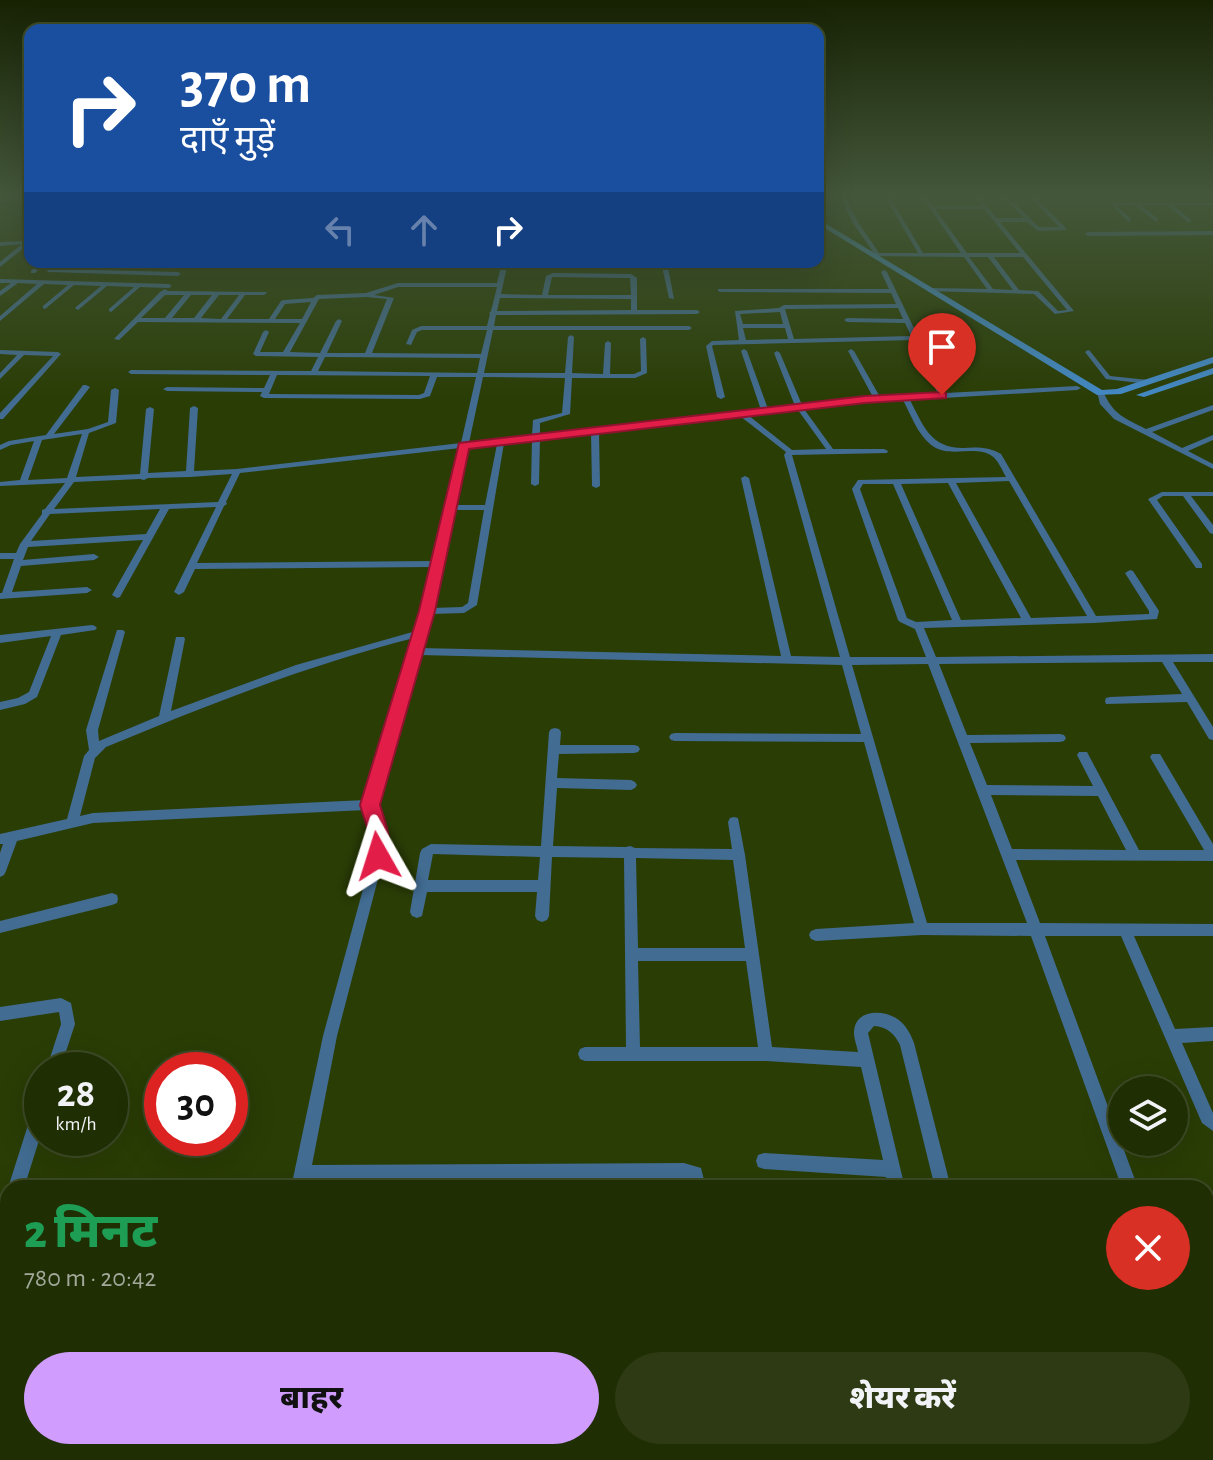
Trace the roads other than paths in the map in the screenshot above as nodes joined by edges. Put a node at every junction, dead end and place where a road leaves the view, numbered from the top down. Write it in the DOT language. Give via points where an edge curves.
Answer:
graph roads {
  1 [pos="878,262"];
  2 [pos="881,262"];
  3 [pos="971,262"];
  4 [pos="995,262"];
  5 [pos="1031,262"];
  6 [pos="37,268"];
  7 [pos="178,268"];
  8 [pos="504,268"];
  9 [pos="665,268"];
  10 [pos="50,271"];
  11 [pos="33,272"];
  12 [pos="884,272"];
  13 [pos="178,274"];
  14 [pos="591,275"];
  15 [pos="0,281"];
  16 [pos="16,282"];
  17 [pos="42,283"];
  18 [pos="72,284"];
  19 [pos="105,285"];
  20 [pos="500,285"];
  21 [pos="138,286"];
  22 [pos="169,286"];
  23 [pos="720,290"];
  24 [pos="930,290"];
  25 [pos="892,291"];
  26 [pos="991,291"];
  27 [pos="1018,292"];
  28 [pos="162,293"];
  29 [pos="189,293"];
  30 [pos="217,293"];
  31 [pos="243,293"];
  32 [pos="264,293"];
  33 [pos="0,294"];
  34 [pos="367,295"];
  35 [pos="498,296"];
  36 [pos="545,296"];
  37 [pos="590,296"];
  38 [pos="634,297"];
  39 [pos="672,298"];
  40 [pos="314,300"];
  41 [pos="900,306"];
  42 [pos="45,307"];
  43 [pos="78,308"];
  44 [pos="111,310"];
  45 [pos="782,310"];
  46 [pos="697,312"];
  47 [pos="492,313"];
  48 [pos="634,313"];
  49 [pos="1,318"];
  50 [pos="168,319"];
  51 [pos="197,319"];
  52 [pos="224,319"];
  53 [pos="137,320"];
  54 [pos="271,320"];
  55 [pos="847,320"];
  56 [pos="303,321"];
  57 [pos="339,321"];
  58 [pos="907,321"];
  59 [pos="739,326"];
  60 [pos="787,326"];
  61 [pos="490,327"];
  62 [pos="689,328"];
  63 [pos="266,332"];
  64 [pos="571,337"];
  65 [pos="913,338"];
  66 [pos="117,339"];
  67 [pos="643,339"];
  68 [pos="792,342"];
  69 [pos="608,343"];
  70 [pos="409,344"];
  71 [pos="744,347"];
  72 [pos="851,351"];
  73 [pos="0,352"];
  74 [pos="23,352"];
  75 [pos="1088,352"];
  76 [pos="777,353"];
  77 [pos="285,355"];
  78 [pos="322,355"];
  79 [pos="338,355"];
  80 [pos="368,355"];
  81 [pos="485,356"];
  82 [pos="1213,360"];
  83 [pos="131,372"];
  84 [pos="1211,373"];
  85 [pos="313,374"];
  86 [pos="329,374"];
  87 [pos="274,375"];
  88 [pos="364,375"];
  89 [pos="434,376"];
  90 [pos="0,377"];
  91 [pos="481,377"];
  92 [pos="568,377"];
  93 [pos="606,377"];
  94 [pos="1148,382"];
  95 [pos="86,387"];
  96 [pos="1077,388"];
  97 [pos="167,389"];
  98 [pos="115,390"];
  99 [pos="266,390"];
  100 [pos="942,395"];
  101 [pos="354,396"];
  102 [pos="1101,396"];
  103 [pos="721,397"];
  104 [pos="905,397"];
  105 [pos="878,399"];
  106 [pos="0,403"];
  107 [pos="14,403"];
  108 [pos="1213,407"];
  109 [pos="194,408"];
  110 [pos="800,408"];
  111 [pos="150,409"];
  112 [pos="766,412"];
  113 [pos="743,415"];
  114 [pos="0,417"];
  115 [pos="87,431"];
  116 [pos="595,431"];
  117 [pos="1146,432"];
  118 [pos="538,437"];
  119 [pos="1213,437"];
  120 [pos="44,438"];
  121 [pos="501,441"];
  122 [pos="464,445"];
  123 [pos="0,448"];
  124 [pos="830,450"];
  125 [pos="884,451"];
  126 [pos="1182,451"];
  127 [pos="790,452"];
  128 [pos="1213,467"];
  129 [pos="237,471"];
  130 [pos="190,475"];
  131 [pos="144,478"];
  132 [pos="745,478"];
  133 [pos="1010,479"];
  134 [pos="951,480"];
  135 [pos="896,481"];
  136 [pos="70,482"];
  137 [pos="23,483"];
  138 [pos="0,484"];
  139 [pos="535,484"];
  140 [pos="596,486"];
  141 [pos="1185,494"];
  142 [pos="1213,494"];
  143 [pos="223,504"];
  144 [pos="166,507"];
  145 [pos="451,507"];
  146 [pos="488,508"];
  147 [pos="45,512"];
  148 [pos="1213,531"];
  149 [pos="149,537"];
  150 [pos="24,544"];
  151 [pos="0,556"];
  152 [pos="94,557"];
  153 [pos="18,559"];
  154 [pos="436,564"];
  155 [pos="192,566"];
  156 [pos="1199,566"];
  157 [pos="1130,573"];
  158 [pos="87,590"];
  159 [pos="179,592"];
  160 [pos="117,595"];
  161 [pos="3,596"];
  162 [pos="427,611"];
  163 [pos="1094,620"];
  164 [pos="1028,622"];
  165 [pos="958,624"];
  166 [pos="917,625"];
  167 [pos="92,628"];
  168 [pos="120,632"];
  169 [pos="57,633"];
  170 [pos="421,633"];
  171 [pos="0,639"];
  172 [pos="180,639"];
  173 [pos="416,651"];
  174 [pos="1165,658"];
  175 [pos="1213,658"];
  176 [pos="787,660"];
  177 [pos="847,661"];
  178 [pos="933,661"];
  179 [pos="1190,698"];
  180 [pos="1110,701"];
  181 [pos="0,706"];
  182 [pos="164,718"];
  183 [pos="555,732"];
  184 [pos="1213,736"];
  185 [pos="675,737"];
  186 [pos="869,738"];
  187 [pos="1060,738"];
  188 [pos="964,739"];
  189 [pos="94,749"];
  190 [pos="634,749"];
  191 [pos="554,750"];
  192 [pos="1083,755"];
  193 [pos="1156,757"];
  194 [pos="551,783"];
  195 [pos="631,785"];
  196 [pos="984,790"];
  197 [pos="1102,791"];
  198 [pos="370,805"];
  199 [pos="72,822"];
  200 [pos="734,822"];
  201 [pos="6,837"];
  202 [pos="547,849"];
  203 [pos="630,851"];
  204 [pos="1008,854"];
  205 [pos="739,855"];
  206 [pos="1135,855"];
  207 [pos="1213,856"];
  208 [pos="0,871"];
  209 [pos="421,886"];
  210 [pos="544,886"];
  211 [pos="112,899"];
  212 [pos="417,912"];
  213 [pos="542,916"];
  214 [pos="0,927"];
  215 [pos="922,929"];
  216 [pos="1213,930"];
  217 [pos="1035,931"];
  218 [pos="1126,932"];
  219 [pos="816,935"];
  220 [pos="633,954"];
  221 [pos="753,955"];
  222 [pos="0,1014"];
  223 [pos="1213,1034"];
  224 [pos="1171,1036"];
  225 [pos="59,1052"];
  226 [pos="633,1053"];
  227 [pos="585,1054"];
  228 [pos="766,1054"];
  229 [pos="867,1060"];
  230 [pos="1213,1123"];
  231 [pos="26,1156"];
  232 [pos="764,1161"];
  233 [pos="892,1169"];
  234 [pos="19,1180"];
  235 [pos="301,1180"];
  236 [pos="448,1180"];
  237 [pos="696,1180"];
  238 [pos="895,1180"];
  239 [pos="941,1180"];
  240 [pos="1127,1180"];
  1 -- 12 [label="main road"];
  2 -- 24 [label="main road"];
  3 -- 26 [label="street"];
  4 -- 27 [label="street"];
  5 -- 27 [label="street" via="1071,311 1057,313 1039,293"];
  6 -- 11 [label="street"];
  7 -- 13 [label="street"];
  8 -- 20 [label="street"];
  9 -- 39 [label="street"];
  10 -- 13 [label="street"];
  12 -- 25 [label="street"];
  12 -- 96 [label="main road"];
  13 -- 22 [label="street"];
  14 -- 36 [label="street" via="551,275"];
  14 -- 37 [label="street"];
  14 -- 38 [label="street" via="631,276"];
  15 -- 16 [label="street"];
  16 -- 17 [label="street"];
  16 -- 33 [label="street"];
  17 -- 18 [label="street"];
  17 -- 49 [label="street"];
  18 -- 19 [label="street"];
  18 -- 42 [label="street"];
  19 -- 21 [label="street"];
  19 -- 43 [label="street"];
  20 -- 34 [label="street" via="398,285"];
  20 -- 35 [label="street"];
  21 -- 22 [label="street"];
  21 -- 44 [label="street"];
  22 -- 28 [label="street"];
  23 -- 25 [label="street"];
  24 -- 26 [label="street"];
  24 -- 102 [label="main road"];
  25 -- 41 [label="street"];
  26 -- 27 [label="street"];
  28 -- 29 [label="street"];
  28 -- 53 [label="street"];
  29 -- 30 [label="street"];
  29 -- 50 [label="street"];
  30 -- 31 [label="street"];
  30 -- 51 [label="street"];
  31 -- 32 [label="street"];
  31 -- 52 [label="street"];
  34 -- 40 [label="street"];
  34 -- 80 [label="street" via="391,298"];
  35 -- 36 [label="street"];
  35 -- 47 [label="street"];
  36 -- 37 [label="street"];
  37 -- 38 [label="street"];
  38 -- 48 [label="street"];
  40 -- 54 [label="street" via="283,302"];
  40 -- 56 [label="street"];
  41 -- 45 [label="street"];
  41 -- 58 [label="street"];
  45 -- 59 [label="street" via="737,312"];
  45 -- 60 [label="street"];
  46 -- 48 [label="street"];
  47 -- 48 [label="street"];
  47 -- 61 [label="street"];
  50 -- 51 [label="street"];
  50 -- 53 [label="street"];
  51 -- 52 [label="street"];
  52 -- 54 [label="street"];
  53 -- 66 [label="street"];
  54 -- 56 [label="street"];
  55 -- 58 [label="street"];
  56 -- 77 [label="street"];
  57 -- 78 [label="street"];
  58 -- 65 [label="street"];
  59 -- 60 [label="street"];
  59 -- 71 [label="street"];
  60 -- 68 [label="street"];
  61 -- 62 [label="street"];
  61 -- 70 [label="street" via="417,329"];
  61 -- 81 [label="street"];
  63 -- 77 [label="street" via="256,354"];
  64 -- 92 [label="street"];
  65 -- 68 [label="street"];
  65 -- 100 [label="street"];
  67 -- 93 [label="street" via="643,374"];
  68 -- 71 [label="street"];
  69 -- 93 [label="street"];
  71 -- 103 [label="street" via="710,345"];
  71 -- 112 [label="street"];
  72 -- 105 [label="street"];
  73 -- 74 [label="street"];
  74 -- 90 [label="street"];
  74 -- 107 [label="street" via="58,355"];
  75 -- 94 [label="street" via="1108,378"];
  76 -- 110 [label="street"];
  77 -- 78 [label="street"];
  78 -- 79 [label="street"];
  78 -- 85 [label="street"];
  79 -- 80 [label="street"];
  79 -- 86 [label="street"];
  80 -- 81 [label="street"];
  81 -- 91 [label="street"];
  82 -- 94 [label="main road"];
  83 -- 87 [label="street"];
  84 -- 102 [label="main road" via="1126,399"];
  85 -- 86 [label="street"];
  85 -- 87 [label="street"];
  86 -- 88 [label="street"];
  87 -- 99 [label="street"];
  88 -- 89 [label="street"];
  88 -- 101 [label="street"];
  89 -- 91 [label="street"];
  89 -- 101 [label="street" via="424,396"];
  91 -- 92 [label="street"];
  91 -- 122 [label="street"];
  92 -- 93 [label="street"];
  92 -- 118 [label="street" via="566,414 537,420"];
  94 -- 102 [label="main road"];
  95 -- 120 [label="street"];
  96 -- 100 [label="street"];
  96 -- 102 [label="main road"];
  97 -- 99 [label="street"];
  98 -- 115 [label="street" via="112,423"];
  99 -- 101 [label="street" via="266,396"];
  100 -- 104 [label="street"];
  102 -- 117 [label="street" via="1108,410"];
  104 -- 105 [label="street"];
  104 -- 133 [label="street" via="935,444 991,451"];
  105 -- 110 [label="street"];
  106 -- 107 [label="street"];
  107 -- 114 [label="street"];
  108 -- 117 [label="street"];
  109 -- 130 [label="street"];
  110 -- 112 [label="street"];
  110 -- 124 [label="street"];
  111 -- 131 [label="street"];
  112 -- 113 [label="street"];
  113 -- 116 [label="street"];
  113 -- 127 [label="street"];
  115 -- 120 [label="street"];
  115 -- 136 [label="street"];
  116 -- 118 [label="street"];
  116 -- 140 [label="street"];
  117 -- 126 [label="street"];
  118 -- 121 [label="street"];
  118 -- 139 [label="street"];
  119 -- 126 [label="street"];
  120 -- 123 [label="street"];
  120 -- 137 [label="street"];
  121 -- 122 [label="street"];
  121 -- 146 [label="street"];
  122 -- 129 [label="street"];
  122 -- 145 [label="street"];
  124 -- 125 [label="street"];
  124 -- 127 [label="street"];
  126 -- 128 [label="street"];
  127 -- 177 [label="street"];
  129 -- 130 [label="street"];
  129 -- 143 [label="street"];
  130 -- 131 [label="street"];
  131 -- 136 [label="street"];
  132 -- 176 [label="street"];
  133 -- 134 [label="street"];
  133 -- 163 [label="street"];
  134 -- 135 [label="street"];
  134 -- 164 [label="street"];
  135 -- 165 [label="street"];
  135 -- 166 [label="street" via="861,482 856,489 904,622"];
  136 -- 137 [label="street"];
  136 -- 147 [label="street"];
  137 -- 138 [label="street"];
  141 -- 142 [label="street"];
  141 -- 148 [label="street"];
  141 -- 156 [label="street" via="1157,494 1152,503"];
  143 -- 144 [label="street"];
  143 -- 155 [label="street"];
  144 -- 147 [label="street"];
  144 -- 149 [label="street"];
  145 -- 146 [label="street"];
  145 -- 154 [label="street"];
  146 -- 162 [label="street" via="472,605"];
  147 -- 150 [label="street"];
  149 -- 150 [label="street"];
  149 -- 160 [label="street"];
  150 -- 153 [label="street"];
  151 -- 153 [label="street"];
  152 -- 153 [label="street"];
  153 -- 161 [label="street"];
  154 -- 155 [label="street"];
  154 -- 162 [label="street"];
  155 -- 159 [label="street"];
  157 -- 163 [label="street" via="1154,617"];
  158 -- 161 [label="street"];
  162 -- 170 [label="street"];
  163 -- 164 [label="street"];
  164 -- 165 [label="street"];
  165 -- 166 [label="street"];
  166 -- 178 [label="street"];
  167 -- 169 [label="street"];
  168 -- 189 [label="street" via="92,730"];
  169 -- 171 [label="street"];
  169 -- 181 [label="street" via="33,694"];
  170 -- 173 [label="street"];
  170 -- 182 [label="street" via="306,666"];
  172 -- 182 [label="street"];
  173 -- 176 [label="street"];
  173 -- 198 [label="street"];
  174 -- 175 [label="street"];
  174 -- 178 [label="street"];
  174 -- 179 [label="street"];
  176 -- 177 [label="street"];
  177 -- 178 [label="street"];
  177 -- 186 [label="street"];
  178 -- 188 [label="street"];
  179 -- 180 [label="street"];
  179 -- 184 [label="street"];
  182 -- 189 [label="street"];
  183 -- 191 [label="street"];
  185 -- 186 [label="street"];
  186 -- 215 [label="street"];
  187 -- 188 [label="street"];
  188 -- 196 [label="street"];
  189 -- 199 [label="street"];
  190 -- 191 [label="street"];
  191 -- 194 [label="street"];
  192 -- 197 [label="street"];
  193 -- 207 [label="street"];
  194 -- 195 [label="street"];
  194 -- 202 [label="street"];
  196 -- 197 [label="street"];
  196 -- 204 [label="street"];
  197 -- 206 [label="street"];
  198 -- 199 [label="street"];
  198 -- 235 [label="street" via="379,833 378,856 330,1036"];
  199 -- 201 [label="street"];
  200 -- 205 [label="street"];
  201 -- 208 [label="street"];
  202 -- 203 [label="street"];
  202 -- 209 [label="street" via="431,849"];
  202 -- 210 [label="street"];
  203 -- 205 [label="street"];
  203 -- 220 [label="street"];
  204 -- 206 [label="street"];
  204 -- 217 [label="street"];
  205 -- 221 [label="street"];
  206 -- 207 [label="street"];
  209 -- 210 [label="street"];
  209 -- 212 [label="street"];
  210 -- 213 [label="street"];
  211 -- 214 [label="street"];
  215 -- 217 [label="street"];
  215 -- 219 [label="street"];
  216 -- 218 [label="street"];
  217 -- 218 [label="street"];
  217 -- 240 [label="street"];
  218 -- 224 [label="street"];
  220 -- 221 [label="street"];
  220 -- 226 [label="street"];
  221 -- 228 [label="street"];
  222 -- 225 [label="street" via="66,1008 68,1024"];
  223 -- 224 [label="street"];
  224 -- 230 [label="street"];
  226 -- 227 [label="street"];
  226 -- 228 [label="street"];
  228 -- 229 [label="street"];
  229 -- 233 [label="street"];
  229 -- 239 [label="street" via="862,1027 881,1018 901,1029"];
  231 -- 234 [label="street"];
  232 -- 233 [label="street"];
  233 -- 238 [label="street"];
  236 -- 237 [label="street" via="684,1171 695,1174"];
}
